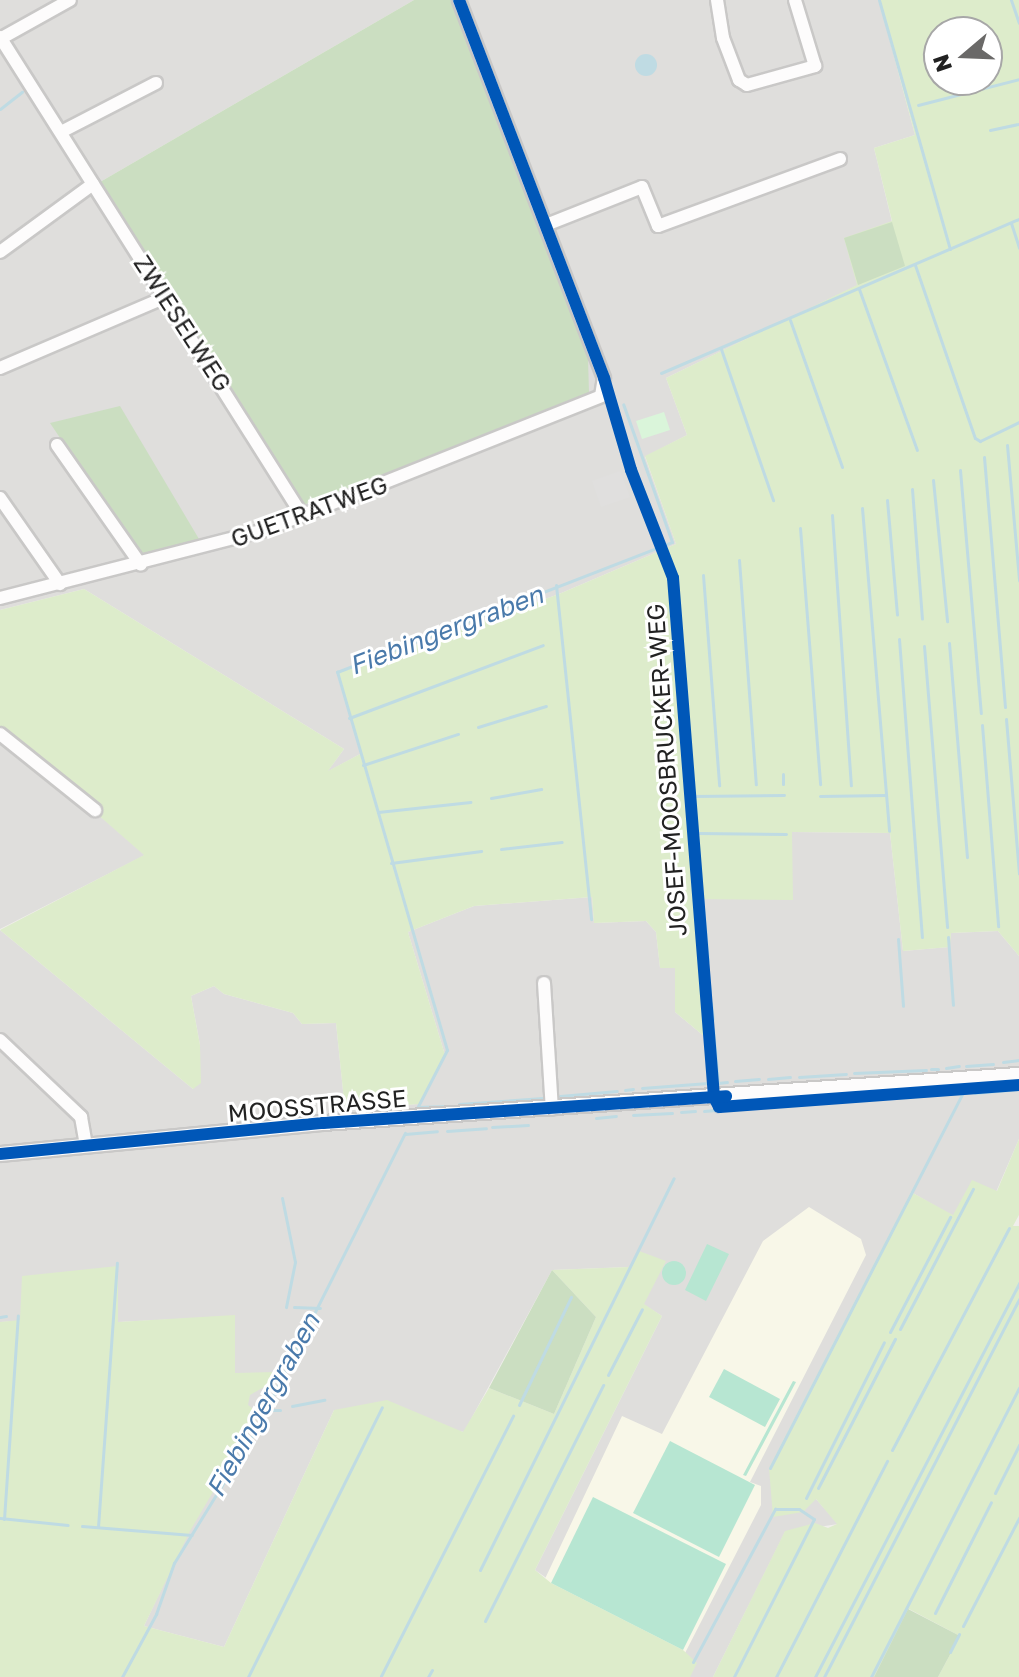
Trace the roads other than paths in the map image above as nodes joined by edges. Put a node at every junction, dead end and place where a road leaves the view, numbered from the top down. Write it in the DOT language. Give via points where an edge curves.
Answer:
graph roads {
  1 [pos="70,0"];
  2 [pos="459,0"];
  3 [pos="717,0"];
  4 [pos="795,0"];
  5 [pos="0,38"];
  6 [pos="156,83"];
  7 [pos="61,132"];
  8 [pos="840,159"];
  9 [pos="93,184"];
  10 [pos="546,225"];
  11 [pos="0,252"];
  12 [pos="166,297"];
  13 [pos="0,368"];
  14 [pos="57,445"];
  15 [pos="0,498"];
  16 [pos="302,515"];
  17 [pos="141,565"];
  18 [pos="60,584"];
  19 [pos="0,598"];
  20 [pos="0,734"];
  21 [pos="95,810"];
  22 [pos="544,983"];
  23 [pos="0,1040"];
  24 [pos="1019,1075"];
  25 [pos="552,1109"];
  26 [pos="86,1146"];
  27 [pos="0,1154"];
  1 -- 5 [label="street"];
  2 -- 10 [label="street"];
  3 -- 4 [label="street" via="723,38 739,80 747,85 815,66"];
  5 -- 7 [label="street, ZWIESELWEG"];
  6 -- 7 [label="street"];
  7 -- 9 [label="street, ZWIESELWEG"];
  8 -- 10 [label="street" via="658,226 642,187"];
  9 -- 11 [label="street"];
  9 -- 12 [label="street, ZWIESELWEG"];
  10 -- 16 [label="street, GUETRATWEG" via="605,390 592,403"];
  12 -- 13 [label="street"];
  12 -- 16 [label="street, ZWIESELWEG"];
  14 -- 17 [label="street"];
  15 -- 18 [label="street"];
  16 -- 17 [label="street, GUETRATWEG"];
  17 -- 18 [label="street, GUETRATWEG"];
  18 -- 19 [label="street, GUETRATWEG"];
  20 -- 21 [label="street"];
  22 -- 25 [label="street"];
  23 -- 26 [label="street" via="81,1117"];
  24 -- 25 [label="street, MOOSSTRASSE"];
  25 -- 26 [label="street, MOOSSTRASSE"];
  26 -- 27 [label="street, MOOSSTRASSE"];
}
